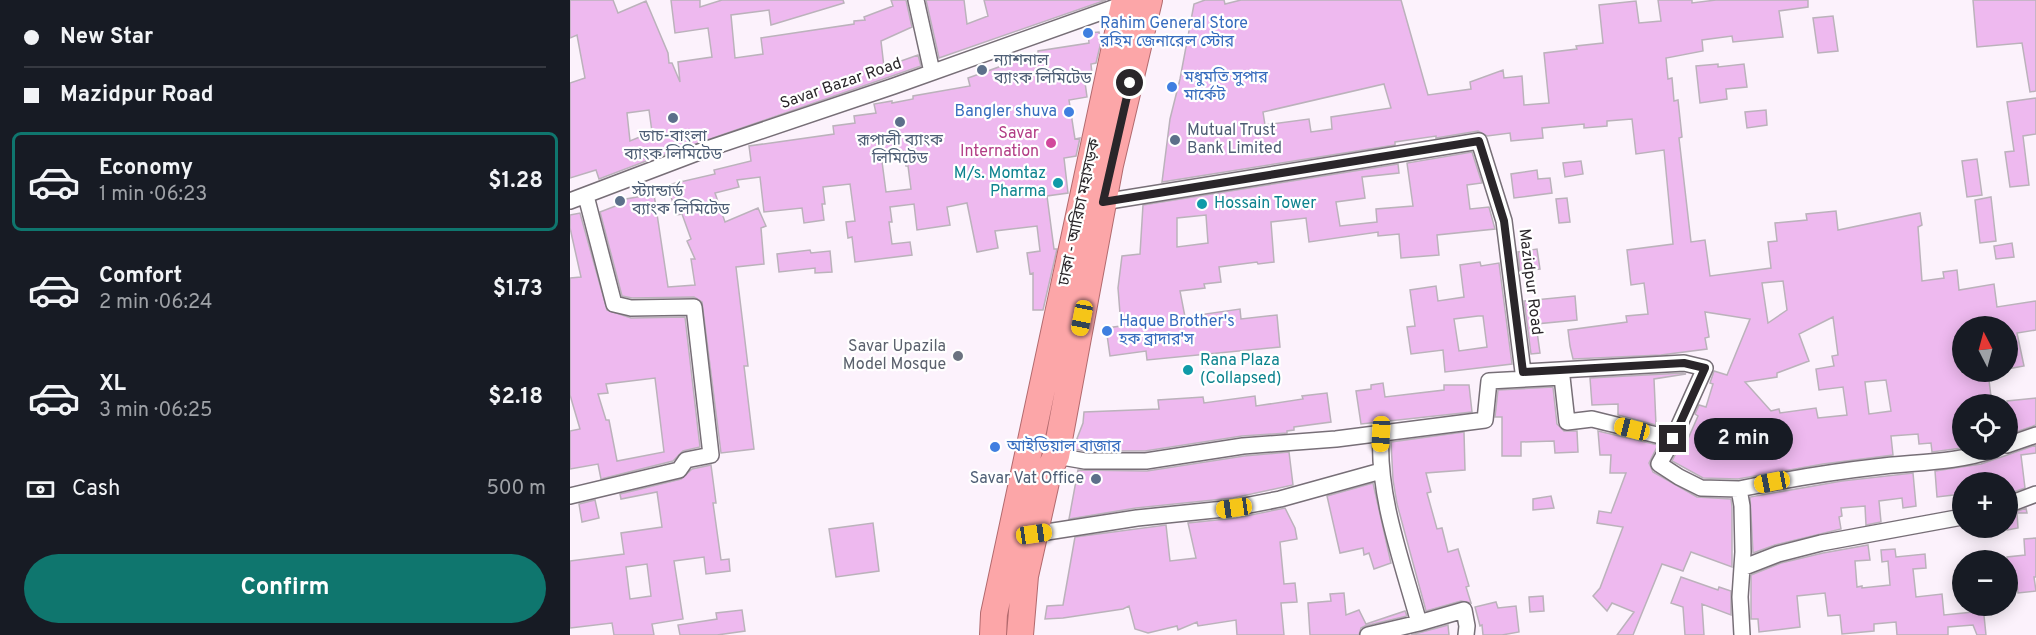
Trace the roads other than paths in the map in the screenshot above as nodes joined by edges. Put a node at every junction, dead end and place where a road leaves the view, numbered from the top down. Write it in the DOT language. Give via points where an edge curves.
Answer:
graph roads {
  1 [pos="916,0"];
  2 [pos="1149,0"];
  3 [pos="1124,2"];
  4 [pos="932,72"];
  5 [pos="586,196"];
  6 [pos="570,201"];
  7 [pos="1103,202"];
  8 [pos="1381,434"];
  9 [pos="2036,435"];
  10 [pos="1673,439"];
  11 [pos="2018,441"];
  12 [pos="1056,456"];
  13 [pos="1952,459"];
  14 [pos="1381,471"];
  15 [pos="1739,489"];
  16 [pos="2036,494"];
  17 [pos="570,496"];
  18 [pos="2018,501"];
  19 [pos="1952,520"];
  20 [pos="1034,534"];
  21 [pos="1742,568"];
  22 [pos="1419,623"];
  23 [pos="993,635"];
  24 [pos="1020,635"];
  25 [pos="1368,635"];
  26 [pos="1466,635"];
  27 [pos="1742,635"];
  1 -- 4 [label="street"];
  2 -- 7 [label="highway, ঢাকা - আরিচা মহাসড়ক"];
  3 -- 4 [label="street, Savar Bazar Road"];
  3 -- 23 [label="highway, ঢাকা - আরিচা মহাসড়ক" via="994,614"];
  4 -- 5 [label="street, Savar Bazar Road" via="707,149"];
  5 -- 6 [label="street, Savar Bazar Road"];
  5 -- 17 [label="street" via="614,304 631,308 694,307 711,455 686,460 679,470"];
  7 -- 10 [label="street, Mazidpur Road" via="1479,141 1504,221 1523,372 1684,363 1705,368"];
  7 -- 12 [label="highway, ঢাকা - আরিচা মহাসড়ক"];
  8 -- 10 [label="street" via="1485,420 1489,381 1562,377 1567,422 1592,419"];
  8 -- 12 [label="street" via="1243,446 1146,461 1085,461"];
  8 -- 14 [label="street"];
  9 -- 11 [label="street"];
  10 -- 15 [label="street" via="1659,464 1701,488"];
  12 -- 20 [label="highway, ঢাকা - আরিচা মহাসড়ক" via="1048,473"];
  13 -- 15 [label="street"];
  14 -- 20 [label="street" via="1234,508"];
  14 -- 22 [label="street"];
  15 -- 21 [label="street"];
  16 -- 18 [label="street"];
  19 -- 21 [label="street" via="1821,543"];
  20 -- 24 [label="highway, ঢাকা - আরিচা মহাসড়ক" via="1025,576"];
  21 -- 27 [label="street"];
  22 -- 25 [label="street"];
  22 -- 26 [label="street" via="1464,610"];
}
